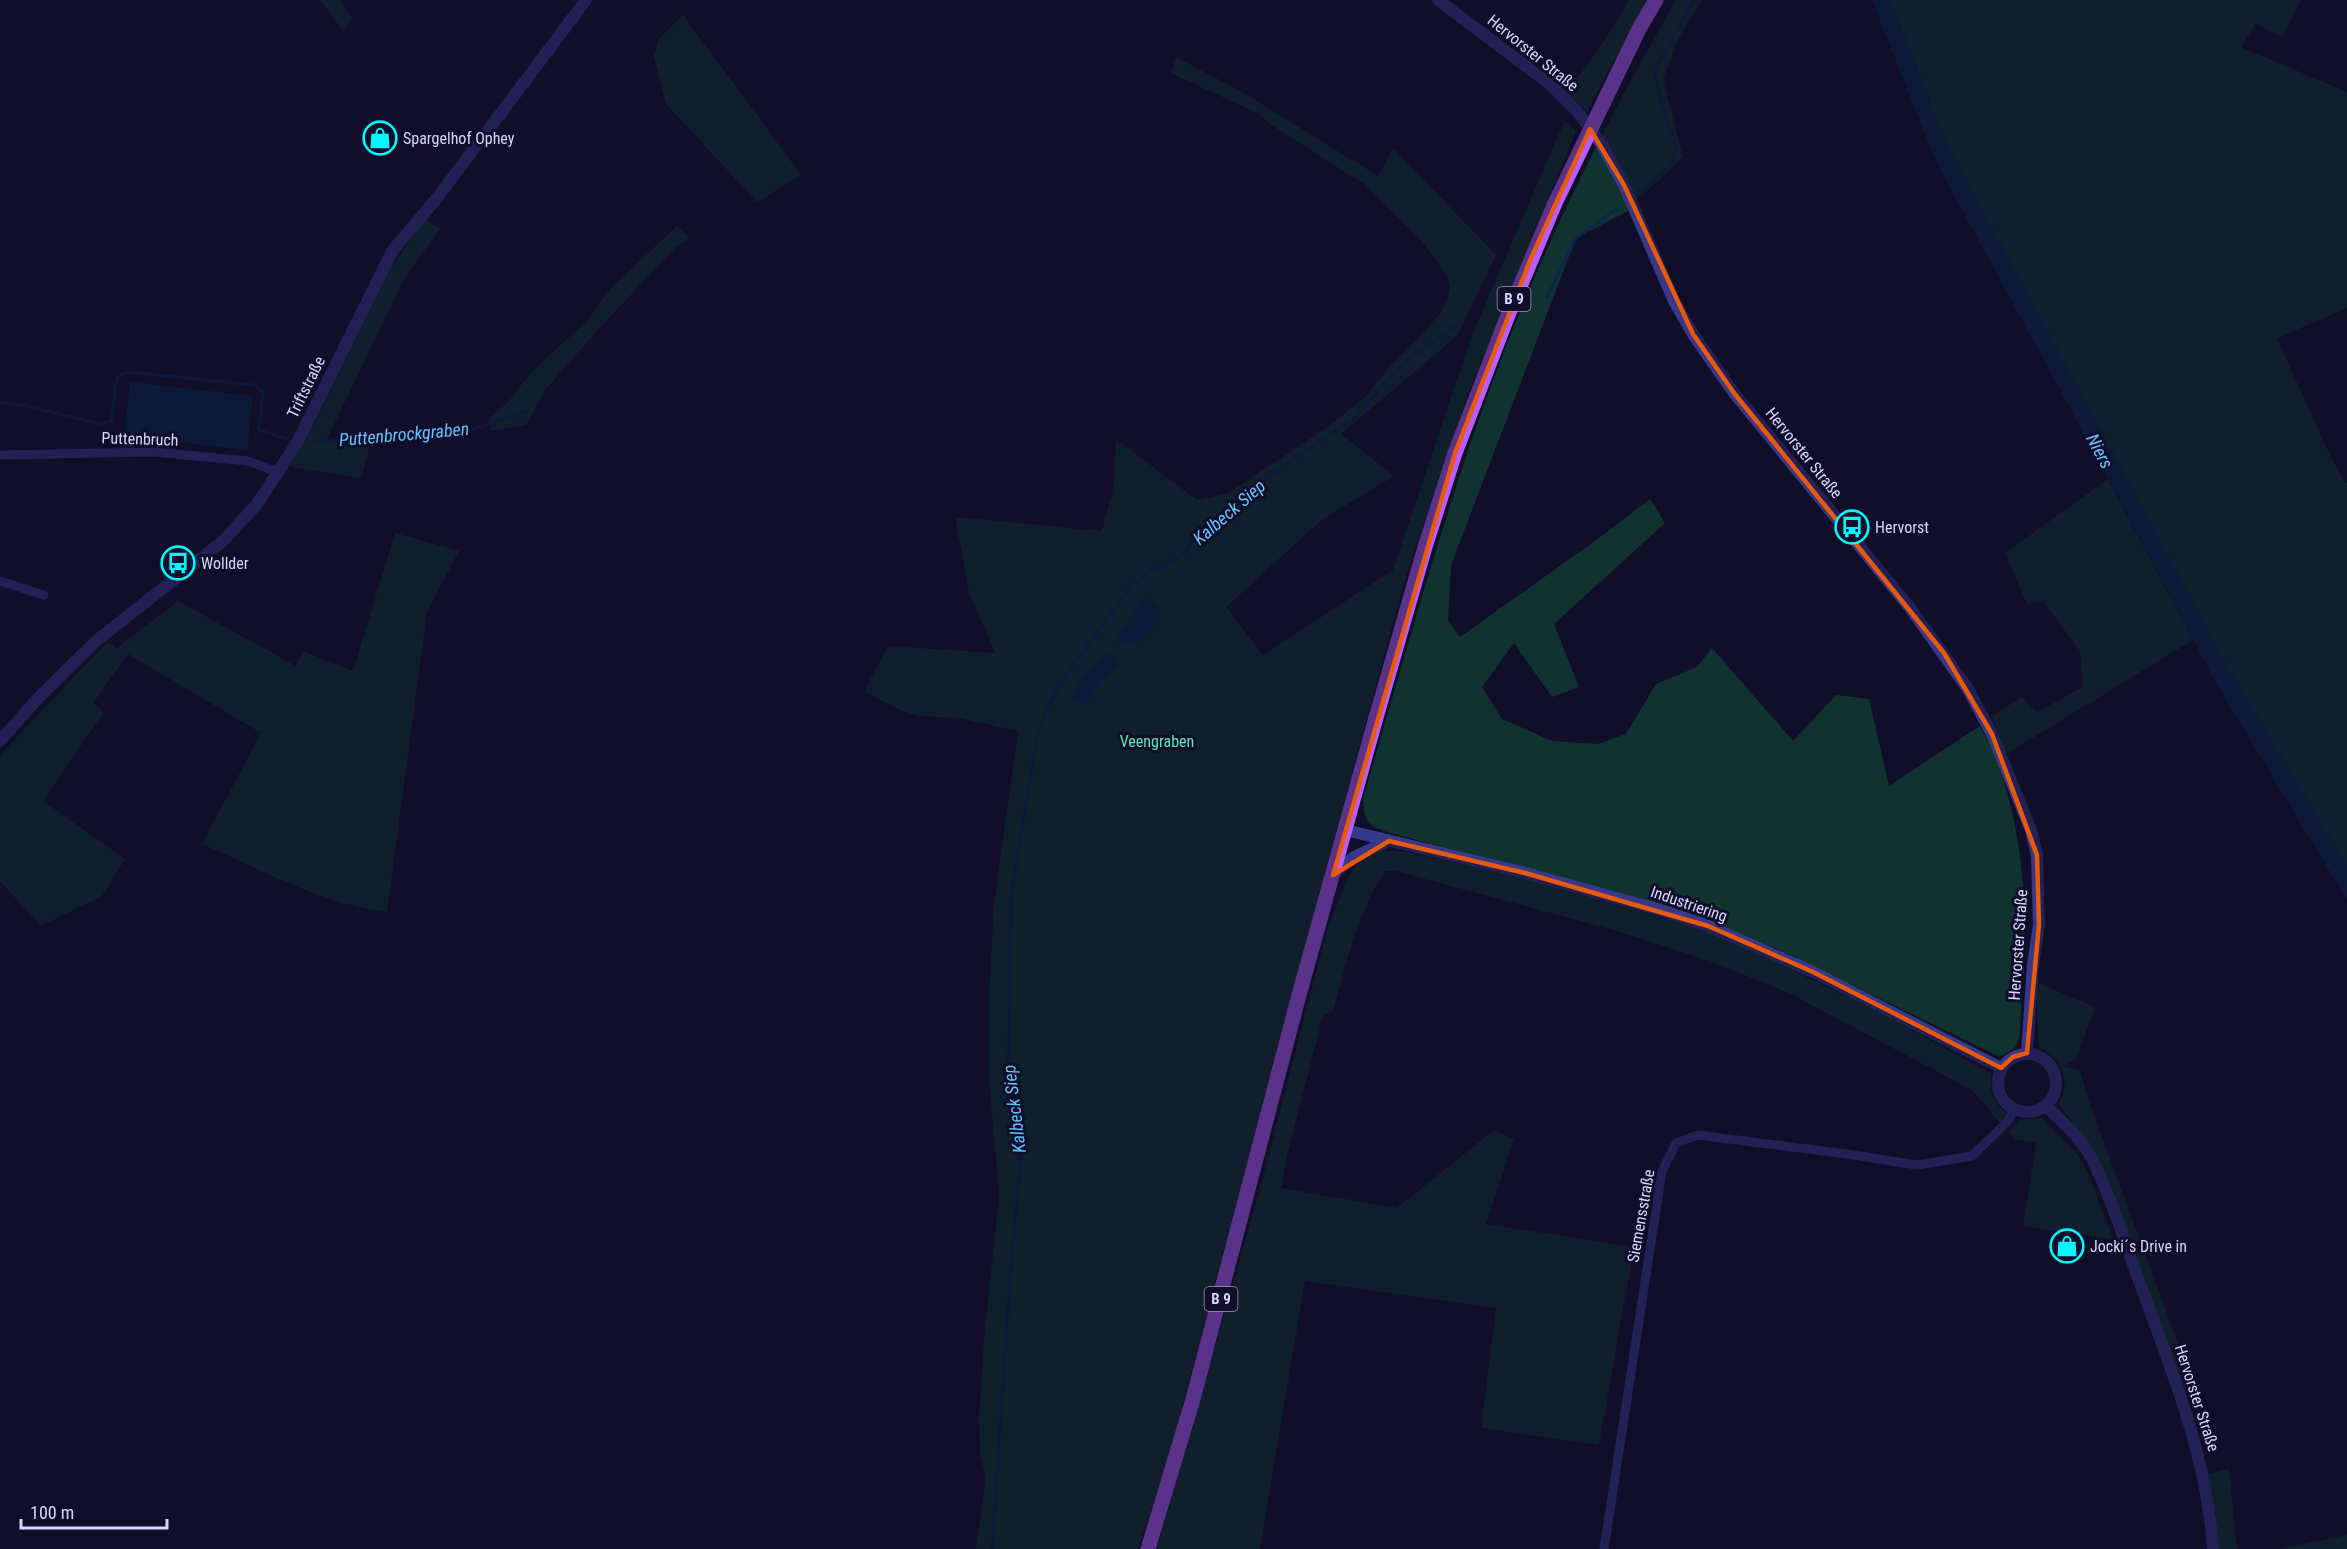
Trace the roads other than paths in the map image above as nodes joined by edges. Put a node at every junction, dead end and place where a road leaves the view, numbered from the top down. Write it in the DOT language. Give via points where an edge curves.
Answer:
graph roads {
  1 [pos="586,0"];
  2 [pos="1438,0"];
  3 [pos="1656,0"];
  4 [pos="0,454"];
  5 [pos="277,472"];
  6 [pos="0,581"];
  7 [pos="44,595"];
  8 [pos="0,741"];
  9 [pos="1345,830"];
  10 [pos="1389,841"];
  11 [pos="1333,875"];
  12 [pos="2027,1053"];
  13 [pos="2001,1068"];
  14 [pos="2046,1106"];
  15 [pos="2014,1110"];
  16 [pos="1148,1549"];
  17 [pos="1604,1549"];
  18 [pos="2213,1549"];
  1 -- 5 [label="street, Triftstraße" via="437,198 393,250 298,441"];
  2 -- 12 [label="street, Hervorster Straße" via="1551,85 1577,111 1624,185 1693,334 1734,393 1911,609 1968,689 1992,734 2031,830 2037,855 2039,925"];
  3 -- 9 [label="main road, B 9" via="1601,106 1527,268 1455,453"];
  4 -- 5 [label="street, Puttenbruch" via="154,452 248,461"];
  5 -- 8 [label="street, Triftstraße" via="240,524 96,641"];
  6 -- 7 [label="street"];
  9 -- 10 [label="street, Industriering"];
  9 -- 11 [label="main road, B 9"];
  10 -- 11 [label="street" via="1354,857"];
  10 -- 13 [label="street, Industriering" via="1525,873 1708,926 1813,972"];
  11 -- 16 [label="main road, B 9" via="1196,1388"];
  12 -- 13 [label="street" via="2013,1057"];
  12 -- 14 [label="street" via="2045,1059 2055,1074 2056,1091"];
  13 -- 15 [label="street" via="1998,1084 2002,1099"];
  14 -- 15 [label="street" via="2031,1112"];
  14 -- 18 [label="street, Hervorster Straße" via="2091,1156 2111,1206 2189,1417 2210,1506"];
  15 -- 17 [label="street, Siemensstraße" via="1972,1156 1917,1165 1698,1135 1676,1143 1662,1172"];
}
